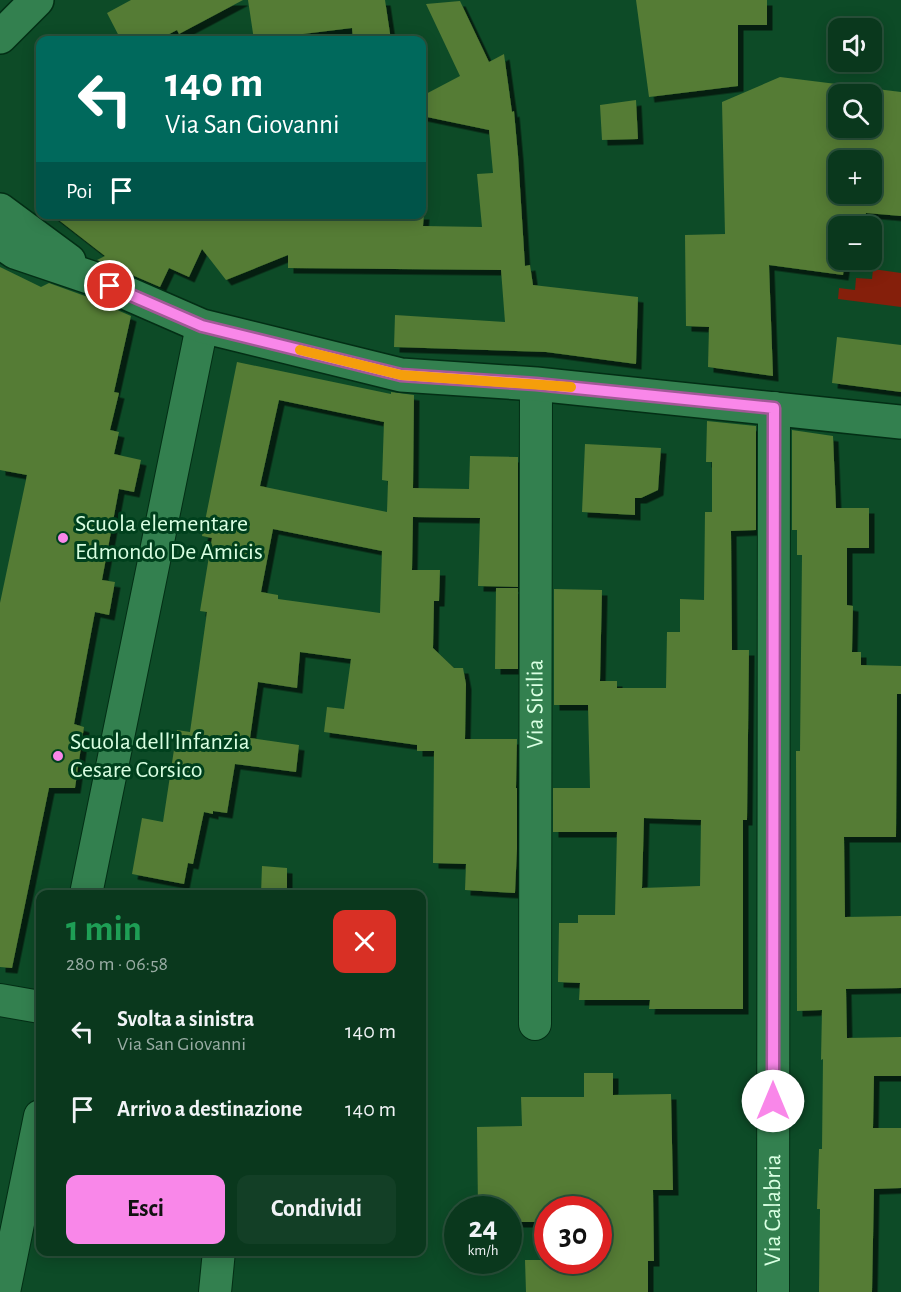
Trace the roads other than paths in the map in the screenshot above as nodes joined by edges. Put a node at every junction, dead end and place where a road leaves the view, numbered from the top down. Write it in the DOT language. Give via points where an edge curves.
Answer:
graph roads {
  1 [pos="37,0"];
  2 [pos="0,37"];
  3 [pos="0,210"];
  4 [pos="0,242"];
  5 [pos="92,279"];
  6 [pos="202,326"];
  7 [pos="536,384"];
  8 [pos="774,408"];
  9 [pos="901,422"];
  10 [pos="87,890"];
  11 [pos="0,1000"];
  12 [pos="36,1006"];
  13 [pos="535,1024"];
  14 [pos="36,1136"];
  15 [pos="219,1256"];
  16 [pos="4,1292"];
  17 [pos="215,1292"];
  18 [pos="773,1292"];
  1 -- 2 [label="street"];
  3 -- 5 [label="street"];
  4 -- 5 [label="street" via="15,252"];
  5 -- 6 [label="street"];
  6 -- 7 [label="street" via="401,375"];
  6 -- 10 [label="street"];
  7 -- 8 [label="street"];
  7 -- 13 [label="street, Via Sicilia"];
  8 -- 9 [label="street"];
  8 -- 18 [label="street, Via Calabria"];
  11 -- 12 [label="street"];
  14 -- 16 [label="street"];
  15 -- 17 [label="street"];
}
